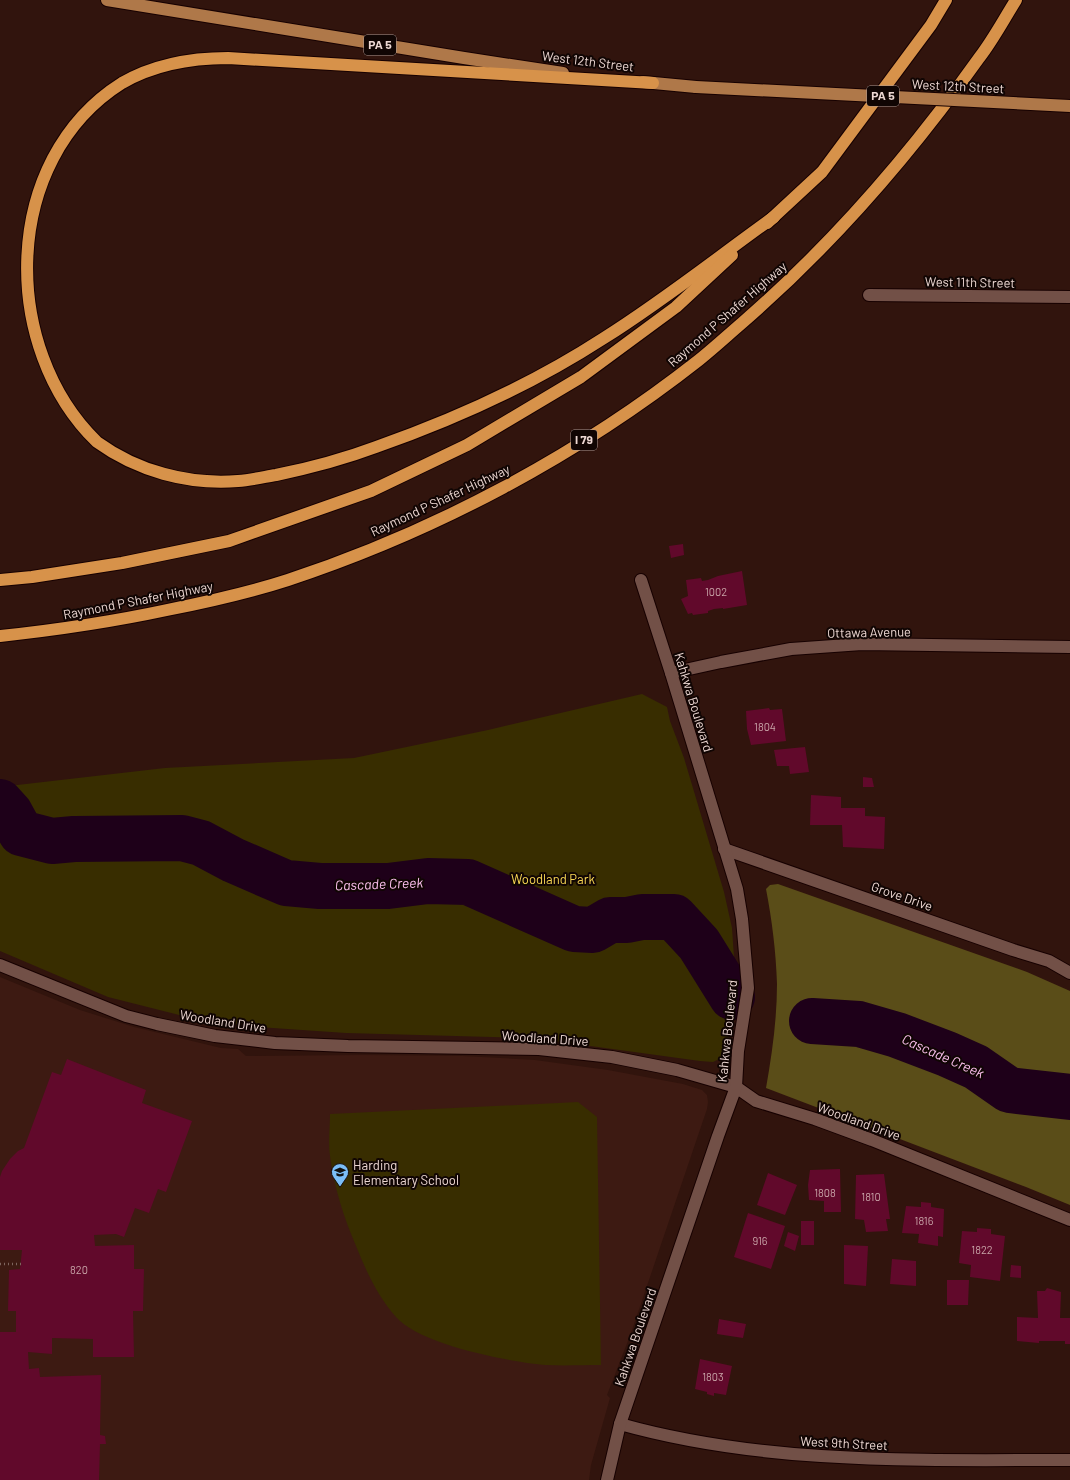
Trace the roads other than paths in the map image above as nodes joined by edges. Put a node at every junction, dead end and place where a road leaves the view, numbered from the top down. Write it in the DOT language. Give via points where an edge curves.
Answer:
graph roads {
  1 [pos="107,0"];
  2 [pos="946,0"];
  3 [pos="1016,0"];
  4 [pos="653,83"];
  5 [pos="1070,106"];
  6 [pos="36,170"];
  7 [pos="774,217"];
  8 [pos="869,295"];
  9 [pos="1070,297"];
  10 [pos="45,388"];
  11 [pos="0,580"];
  12 [pos="641,580"];
  13 [pos="0,636"];
  14 [pos="1070,647"];
  15 [pos="671,673"];
  16 [pos="724,849"];
  17 [pos="0,965"];
  18 [pos="1070,973"];
  19 [pos="736,1087"];
  20 [pos="1070,1220"];
  21 [pos="620,1424"];
  22 [pos="1070,1460"];
  23 [pos="607,1480"];
  1 -- 4 [label="main road, West 12th Street / PA 5" via="464,58"];
  2 -- 7 [label="highway" via="931,25 822,172"];
  3 -- 13 [label="highway, Raymond P Shafer Highway / I 79" via="980,57 904,157 835,235 772,297 701,359 635,408 559,456 486,497 409,533 286,580 209,602 135,617 83,627"];
  4 -- 5 [label="main road, West 12th Street / PA 5, bridge"];
  4 -- 6 [label="highway" via="201,58 173,62 148,71 124,81 98,98 75,117 55,139"];
  7 -- 10 [label="highway" via="606,337 551,370 511,391 411,435 307,469 239,481 213,482 158,473 132,463 85,433 64,413"];
  7 -- 11 [label="highway" via="676,307 581,377 467,445 370,491 228,541 122,563"];
  8 -- 9 [label="street, West 11th Street"];
  12 -- 15 [label="street, Kahkwa Boulevard"];
  14 -- 15 [label="street, Ottawa Avenue" via="862,644 791,649"];
  15 -- 16 [label="street, Kahkwa Boulevard"];
  16 -- 18 [label="street, Grove Drive" via="1049,961"];
  16 -- 19 [label="street, Kahkwa Boulevard" via="737,889 748,988 738,1051"];
  17 -- 19 [label="street, Woodland Drive" via="126,1016 215,1036 275,1043 348,1046 539,1049 612,1057 670,1068"];
  19 -- 20 [label="street, Woodland Drive" via="756,1101 872,1140"];
  19 -- 21 [label="street, Kahkwa Boulevard"];
  21 -- 22 [label="street, West 9th Street" via="647,1432 734,1448 808,1456 885,1460"];
  21 -- 23 [label="street, Kahkwa Boulevard"];
}
